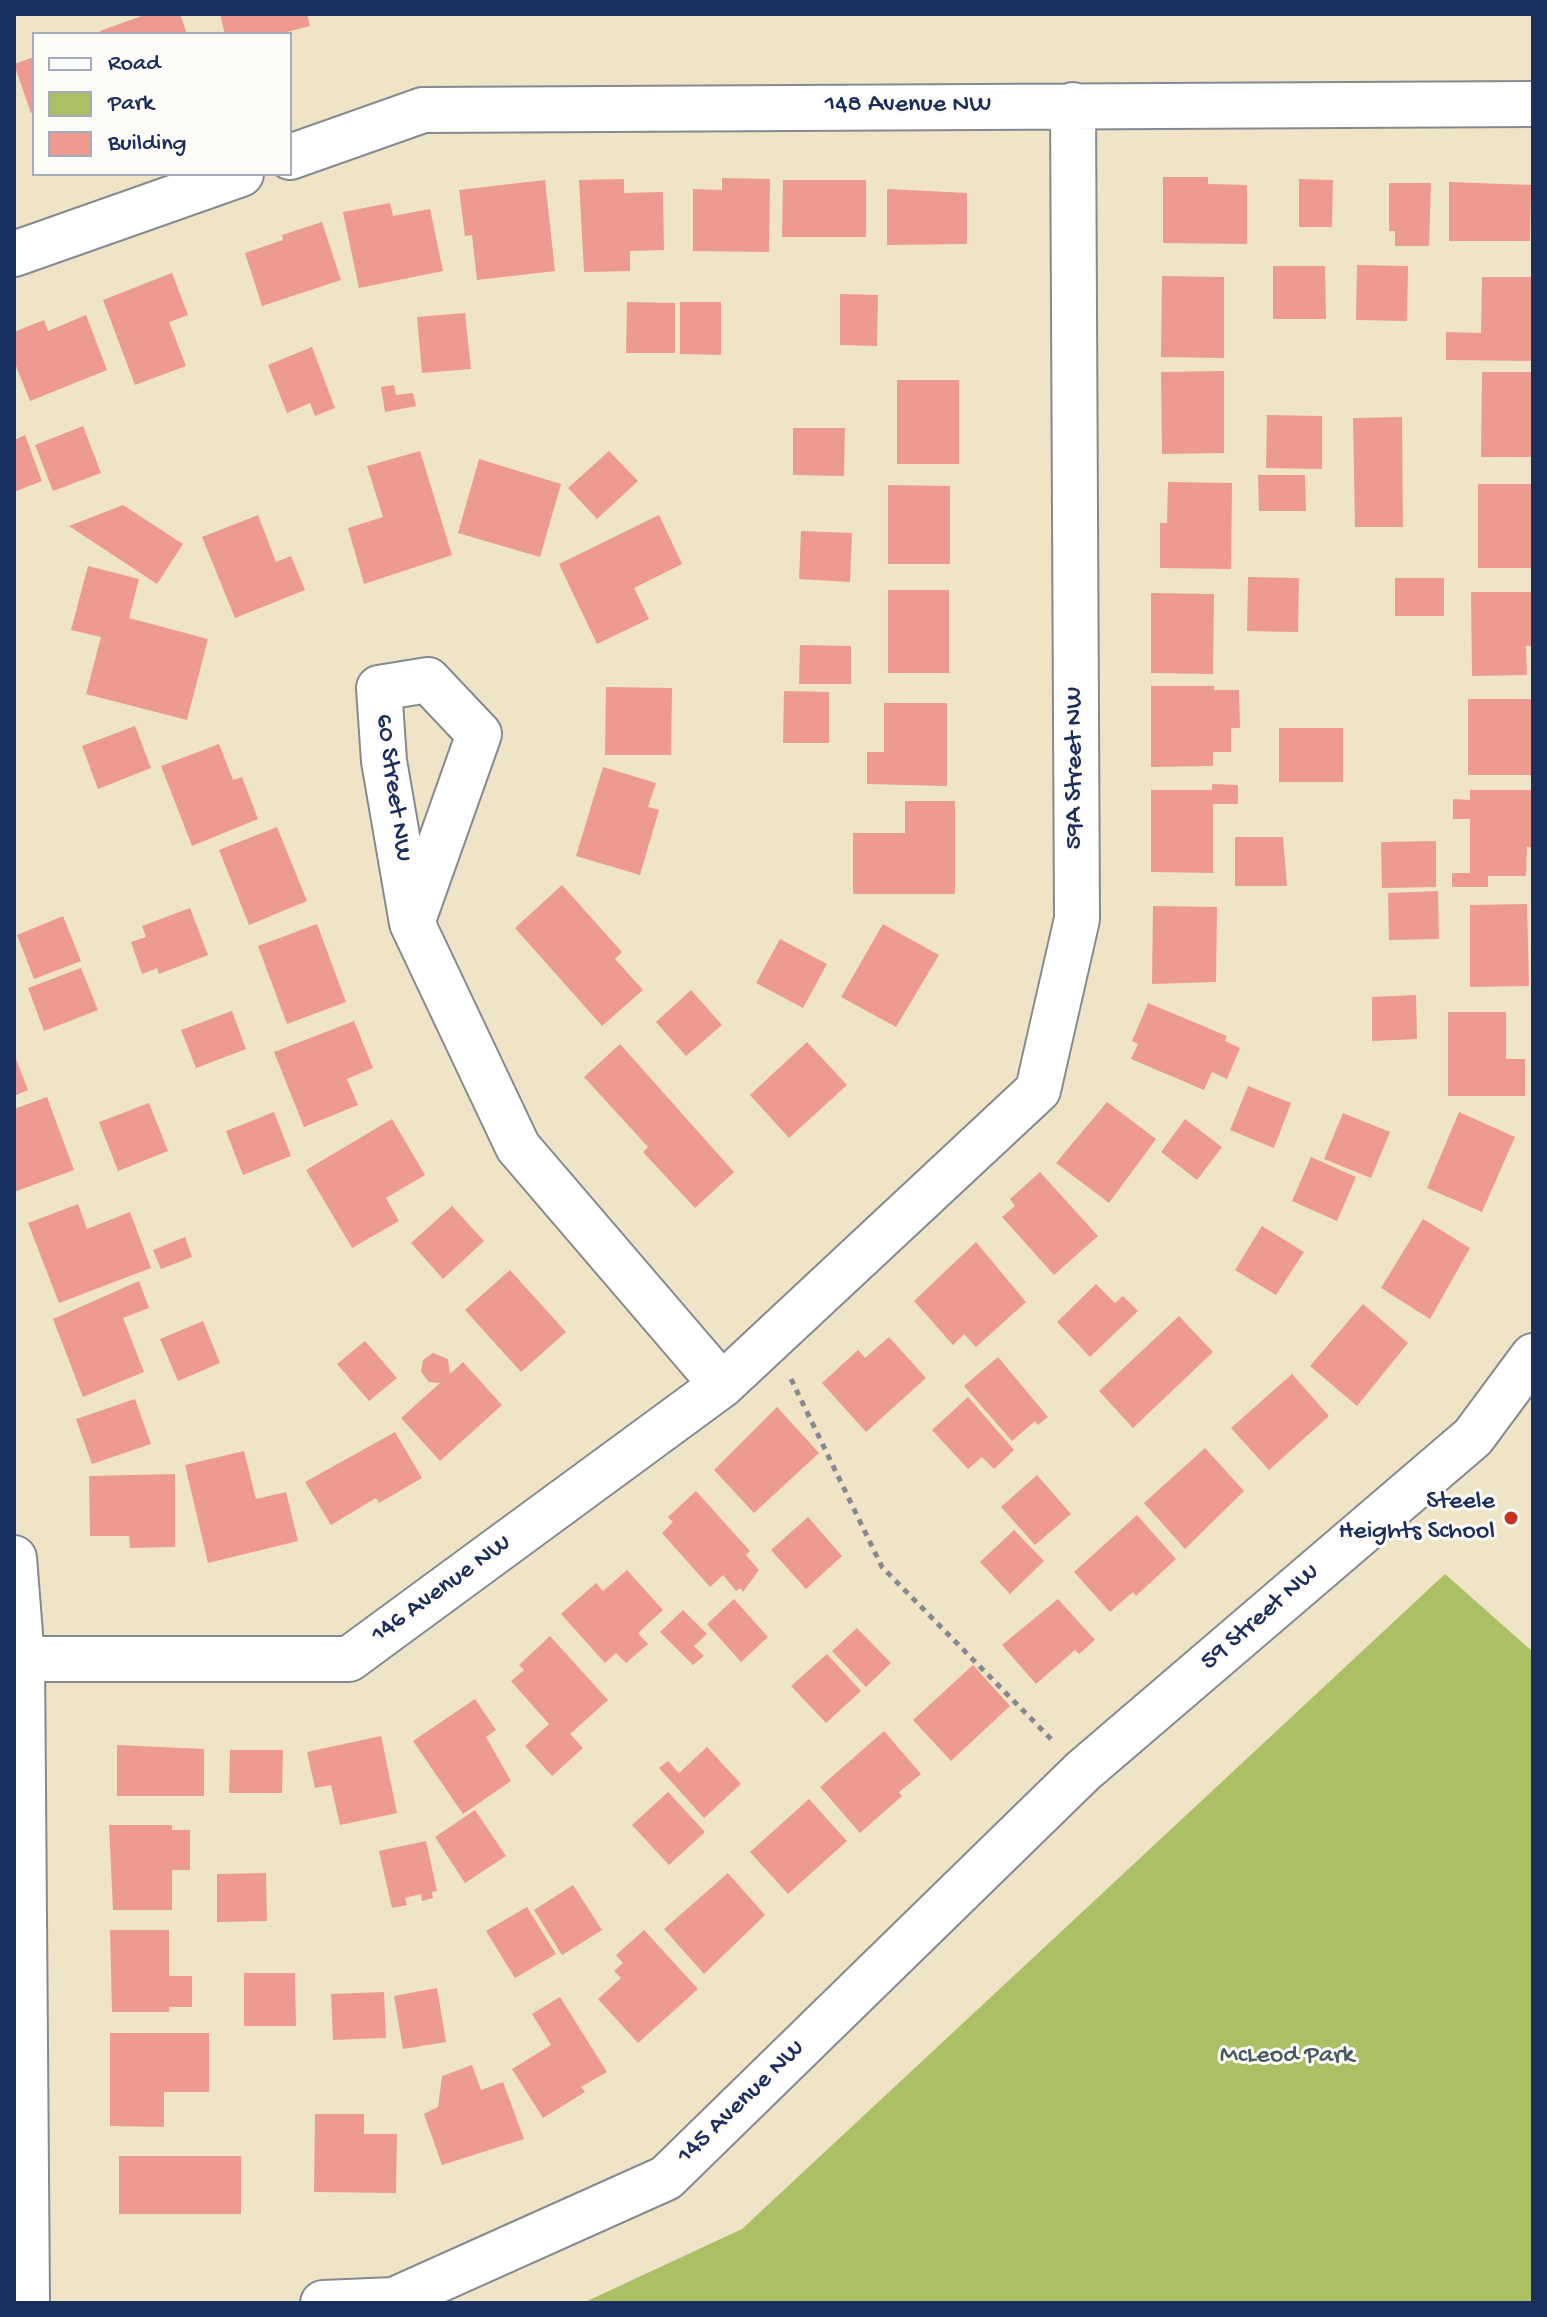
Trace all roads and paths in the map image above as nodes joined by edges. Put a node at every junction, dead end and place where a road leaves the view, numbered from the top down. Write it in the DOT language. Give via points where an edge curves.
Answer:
graph roads {
  1 [pos="1533,104"];
  2 [pos="1073,105"];
  3 [pos="292,156"];
  4 [pos="235,176"];
  5 [pos="14,254"];
  6 [pos="412,923"];
  7 [pos="782,1329"];
  8 [pos="1533,1356"];
  9 [pos="722,1385"];
  10 [pos="14,1558"];
  11 [pos="22,1659"];
  12 [pos="1083,1771"];
  13 [pos="27,2303"];
  14 [pos="323,2303"];
  1 -- 2 [label="street, 148 Avenue NW"];
  2 -- 3 [label="street, 148 Avenue NW" via="423,110"];
  2 -- 7 [label="street, 59A Street NW" via="1077,919 1038,1090"];
  4 -- 5 [label="street"];
  6 -- 6 [label="street, 60 Street NW" via="479,734 428,680 379,688 384,761"];
  6 -- 9 [label="street, 60 Street NW" via="518,1147"];
  7 -- 9 [label="street, 146 Avenue NW"];
  7 -- 12 [label="path" via="882,1567"];
  8 -- 12 [label="street, 59 Street NW" via="1473,1437"];
  9 -- 11 [label="street, 146 Avenue NW" via="349,1659"];
  10 -- 11 [label="street"];
  11 -- 13 [label="street"];
  12 -- 14 [label="street, 145 Avenue NW" via="666,2178 394,2300"];
}
